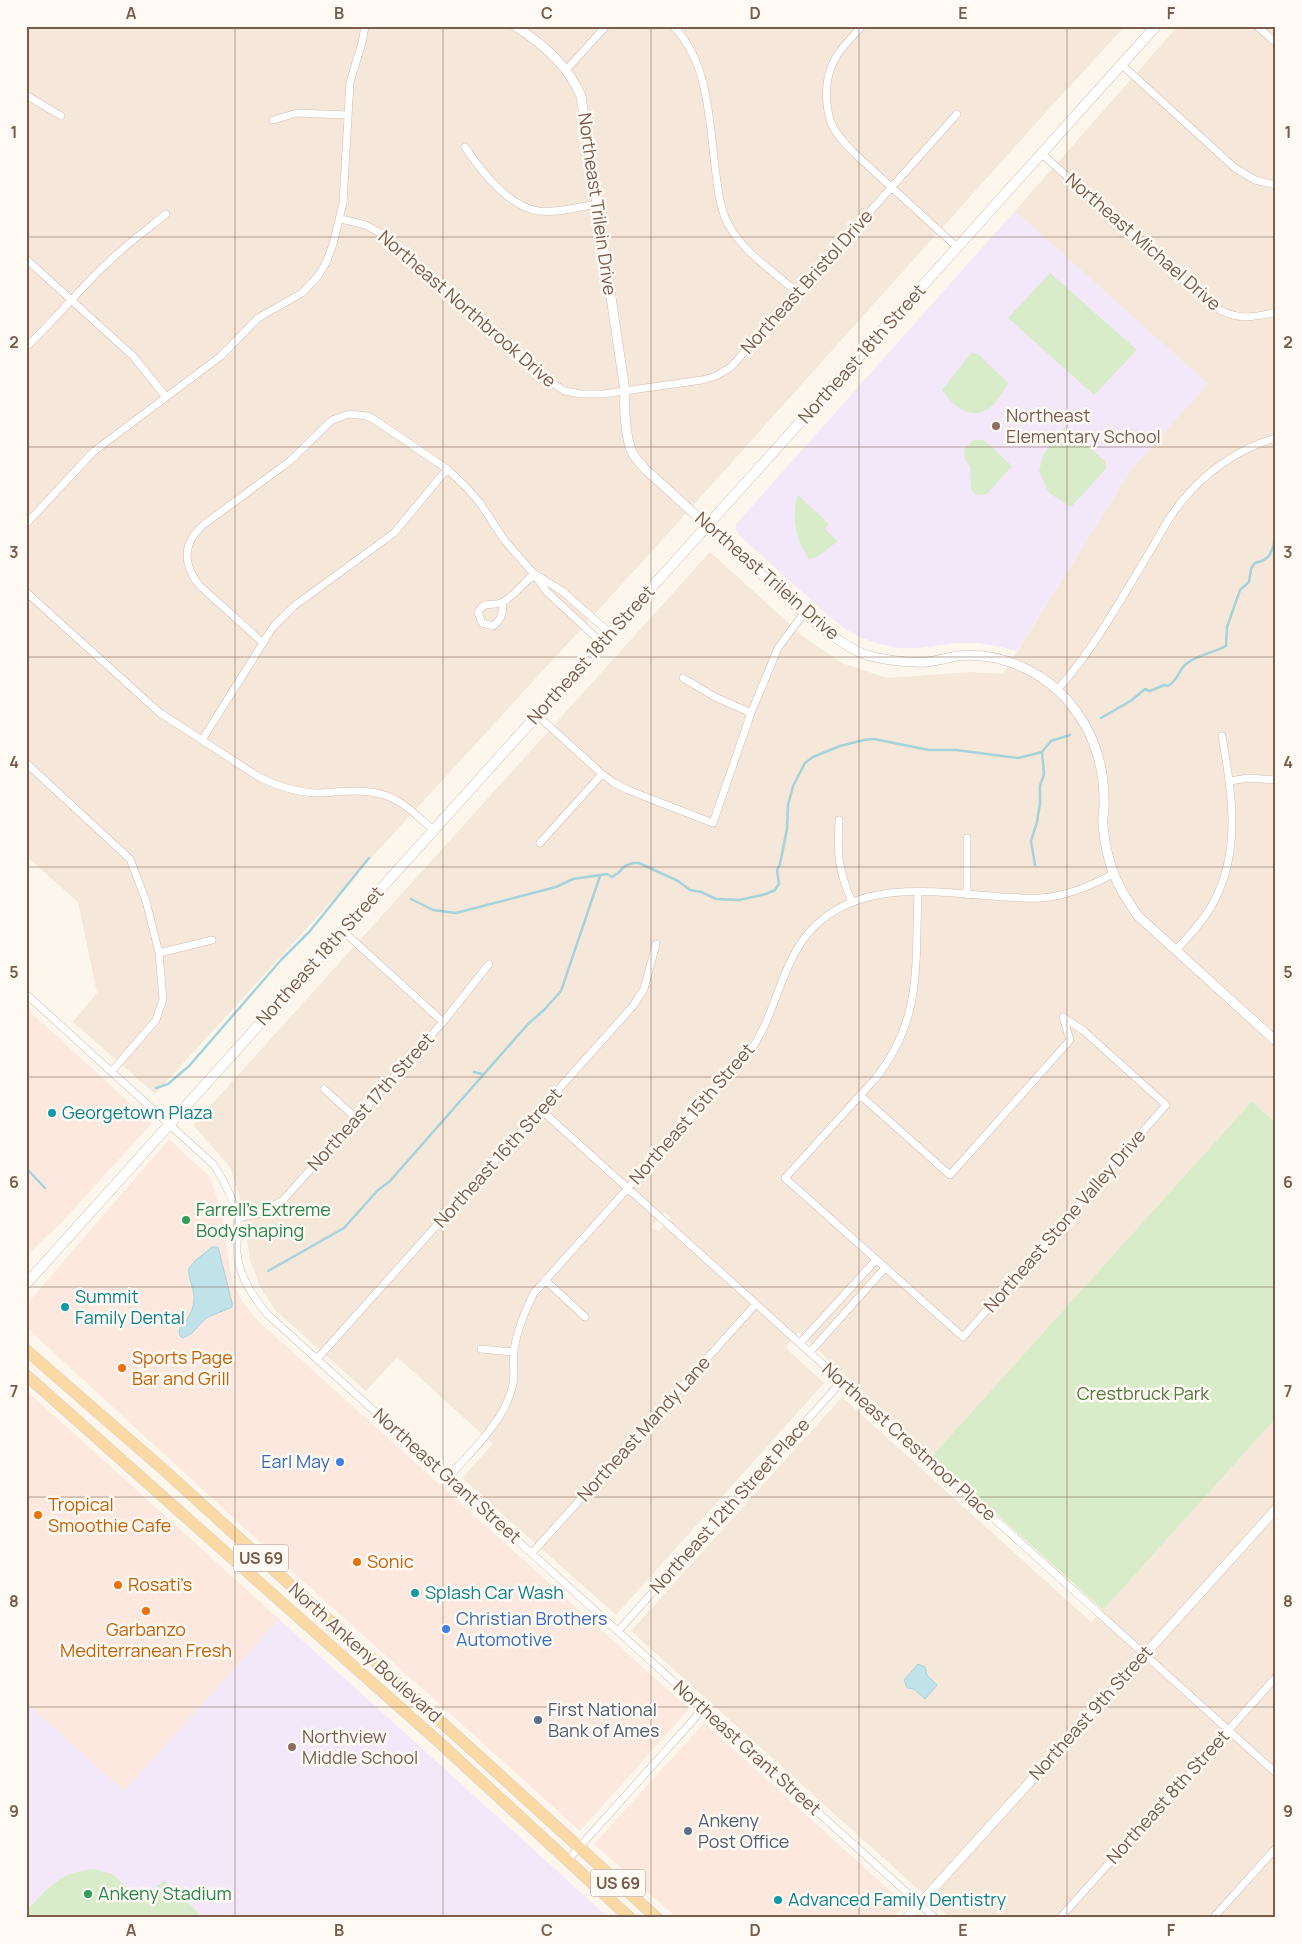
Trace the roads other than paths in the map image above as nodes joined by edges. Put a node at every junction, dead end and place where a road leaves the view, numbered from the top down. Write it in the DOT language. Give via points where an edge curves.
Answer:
graph roads {
  1 [pos="365,26"];
  2 [pos="515,26"];
  3 [pos="606,26"];
  4 [pos="673,26"];
  5 [pos="1156,26"];
  6 [pos="1257,26"];
  7 [pos="860,27"];
  8 [pos="1276,43"];
  9 [pos="1122,65"];
  10 [pos="566,70"];
  11 [pos="26,95"];
  12 [pos="957,114"];
  13 [pos="348,115"];
  14 [pos="61,116"];
  15 [pos="273,120"];
  16 [pos="465,147"];
  17 [pos="1042,154"];
  18 [pos="1276,185"];
  19 [pos="892,187"];
  20 [pos="597,204"];
  21 [pos="166,214"];
  22 [pos="340,219"];
  23 [pos="958,248"];
  24 [pos="26,259"];
  25 [pos="797,292"];
  26 [pos="72,300"];
  27 [pos="1276,312"];
  28 [pos="26,347"];
  29 [pos="625,391"];
  30 [pos="166,397"];
  31 [pos="1276,438"];
  32 [pos="446,469"];
  33 [pos="26,524"];
  34 [pos="708,526"];
  35 [pos="534,574"];
  36 [pos="26,592"];
  37 [pos="503,602"];
  38 [pos="804,613"];
  39 [pos="611,634"];
  40 [pos="262,642"];
  41 [pos="602,643"];
  42 [pos="684,678"];
  43 [pos="1057,690"];
  44 [pos="751,713"];
  45 [pos="537,715"];
  46 [pos="1222,736"];
  47 [pos="202,740"];
  48 [pos="26,763"];
  49 [pos="602,774"];
  50 [pos="1276,780"];
  51 [pos="1230,781"];
  52 [pos="839,820"];
  53 [pos="434,831"];
  54 [pos="967,838"];
  55 [pos="540,843"];
  56 [pos="1113,874"];
  57 [pos="918,892"];
  58 [pos="967,895"];
  59 [pos="852,902"];
  60 [pos="343,931"];
  61 [pos="212,940"];
  62 [pos="656,944"];
  63 [pos="1176,950"];
  64 [pos="159,953"];
  65 [pos="489,964"];
  66 [pos="26,994"];
  67 [pos="443,1022"];
  68 [pos="1084,1031"];
  69 [pos="1070,1040"];
  70 [pos="1276,1041"];
  71 [pos="112,1071"];
  72 [pos="324,1089"];
  73 [pos="860,1095"];
  74 [pos="541,1110"];
  75 [pos="356,1118"];
  76 [pos="170,1124"];
  77 [pos="627,1187"];
  78 [pos="237,1218"];
  79 [pos="876,1260"];
  80 [pos="885,1268"];
  81 [pos="545,1280"];
  82 [pos="26,1284"];
  83 [pos="756,1304"];
  84 [pos="585,1317"];
  85 [pos="800,1343"];
  86 [pos="481,1349"];
  87 [pos="26,1350"];
  88 [pos="513,1352"];
  89 [pos="810,1352"];
  90 [pos="317,1359"];
  91 [pos="26,1375"];
  92 [pos="842,1381"];
  93 [pos="448,1478"];
  94 [pos="1276,1509"];
  95 [pos="532,1553"];
  96 [pos="618,1631"];
  97 [pos="1144,1654"];
  98 [pos="1276,1677"];
  99 [pos="703,1708"];
  100 [pos="1228,1730"];
  101 [pos="1276,1773"];
  102 [pos="580,1848"];
  103 [pos="1276,1848"];
  104 [pos="567,1861"];
  105 [pos="920,1904"];
  106 [pos="630,1918"];
  107 [pos="657,1918"];
  108 [pos="907,1918"];
  109 [pos="935,1918"];
  110 [pos="1060,1918"];
  111 [pos="1213,1918"];
  1 -- 13 [label="street" via="350,82"];
  2 -- 10 [label="street, Northeast Trilein Drive"];
  3 -- 10 [label="street"];
  4 -- 25 [label="street" via="688,43 700,70 719,193 727,221 743,245"];
  5 -- 9 [label="main road, Northeast 18th Street"];
  6 -- 8 [label="street"];
  7 -- 19 [label="street" via="836,56 828,73 826,97 832,125 840,138"];
  9 -- 17 [label="main road, Northeast 18th Street"];
  9 -- 18 [label="street" via="1240,171 1255,180"];
  10 -- 20 [label="street, Northeast Trilein Drive" via="576,84 582,102"];
  11 -- 14 [label="street"];
  12 -- 19 [label="street, Northeast Bristol Drive"];
  13 -- 15 [label="street" via="297,113"];
  13 -- 22 [label="street" via="346,177"];
  16 -- 20 [label="street" via="477,165 508,196 528,208 549,211"];
  17 -- 23 [label="main road, Northeast 18th Street"];
  17 -- 27 [label="street, Northeast Michael Drive" via="1211,305 1236,317 1250,318"];
  19 -- 23 [label="street"];
  19 -- 25 [label="street, Northeast Bristol Drive"];
  20 -- 29 [label="street, Northeast Trilein Drive"];
  21 -- 26 [label="street" via="124,247"];
  22 -- 29 [label="street, Northeast Northbrook Drive" via="366,225 385,236 553,385 581,394"];
  22 -- 30 [label="street" via="326,263 311,285 292,299 268,310 222,355"];
  23 -- 34 [label="main road, Northeast 18th Street"];
  24 -- 26 [label="street"];
  25 -- 29 [label="street, Northeast Bristol Drive" via="731,367 716,376"];
  26 -- 28 [label="street"];
  26 -- 30 [label="street" via="133,356"];
  29 -- 34 [label="street, Northeast Trilein Drive" via="632,453 645,469"];
  30 -- 33 [label="street" via="92,452"];
  31 -- 43 [label="street" via="1240,453 1190,491 1079,665"];
  32 -- 35 [label="street" via="475,498 505,541"];
  32 -- 40 [label="street" via="394,533 289,611"];
  32 -- 40 [label="street" via="367,416 349,414 332,420 290,461 196,531 187,558 192,576"];
  34 -- 38 [label="street, Northeast Trilein Drive"];
  34 -- 39 [label="main road, Northeast 18th Street"];
  35 -- 37 [label="street"];
  35 -- 39 [label="street" via="562,592"];
  35 -- 41 [label="street" via="550,596"];
  36 -- 47 [label="street" via="160,713"];
  38 -- 43 [label="street, Northeast Trilein Drive" via="863,654 928,662 958,656 999,658 1039,676"];
  38 -- 44 [label="street" via="778,648"];
  39 -- 41 [label="main road, Northeast 18th Street"];
  40 -- 47 [label="street"];
  41 -- 45 [label="main road, Northeast 18th Street"];
  42 -- 44 [label="street"];
  43 -- 56 [label="street, Northeast Trilein Drive" via="1078,714 1093,740 1103,775 1102,824"];
  44 -- 49 [label="street" via="713,823 628,790"];
  45 -- 49 [label="street"];
  45 -- 53 [label="main road, Northeast 18th Street"];
  46 -- 51 [label="street"];
  47 -- 53 [label="street" via="260,777 287,789 316,793 367,791 390,797"];
  48 -- 64 [label="street" via="130,859 146,901"];
  49 -- 55 [label="street"];
  50 -- 51 [label="street" via="1248,778"];
  51 -- 63 [label="street" via="1231,850 1223,881 1211,906"];
  52 -- 59 [label="street" via="838,859"];
  53 -- 60 [label="main road, Northeast 18th Street"];
  54 -- 58 [label="street"];
  56 -- 58 [label="street, Northeast 15th Street" via="1067,894 1043,898"];
  56 -- 63 [label="street, Northeast Trilein Drive" via="1138,916"];
  57 -- 58 [label="street, Northeast 15th Street"];
  57 -- 59 [label="street, Northeast 15th Street" via="885,893"];
  57 -- 73 [label="street" via="909,1018 886,1066"];
  59 -- 77 [label="street, Northeast 15th Street" via="829,915 807,936 789,966 754,1046"];
  60 -- 67 [label="street"];
  60 -- 76 [label="main road, Northeast 18th Street"];
  61 -- 64 [label="street"];
  62 -- 74 [label="street, Northeast 16th Street" via="644,989 633,1006"];
  63 -- 70 [label="street, Northeast Trilein Drive"];
  64 -- 71 [label="street" via="163,992 159,1014"];
  65 -- 67 [label="street, Northeast 17th Street"];
  66 -- 71 [label="street, Northeast Grant Street"];
  67 -- 75 [label="street, Northeast 17th Street"];
  68 -- 69 [label="street"];
  68 -- 69 [label="street" via="1063,1016"];
  68 -- 80 [label="street, Northeast Stone Valley Drive" via="1166,1105 963,1337"];
  69 -- 73 [label="street" via="950,1175"];
  71 -- 76 [label="street, Northeast Grant Street"];
  72 -- 75 [label="street"];
  73 -- 79 [label="street" via="785,1178"];
  74 -- 77 [label="street, Northeast Crestmoor Place"];
  74 -- 90 [label="street, Northeast 16th Street"];
  75 -- 78 [label="street, Northeast 17th Street" via="283,1200 262,1212"];
  76 -- 78 [label="street, Northeast Grant Street" via="214,1165 228,1190"];
  76 -- 82 [label="main road, Northeast 18th Street"];
  77 -- 81 [label="street, Northeast 15th Street"];
  77 -- 83 [label="street, Northeast Crestmoor Place"];
  78 -- 90 [label="street, Northeast Grant Street" via="239,1264 253,1295 267,1314"];
  79 -- 80 [label="street"];
  79 -- 85 [label="street"];
  80 -- 89 [label="street"];
  81 -- 84 [label="street"];
  81 -- 88 [label="street, Northeast 15th Street" via="523,1313"];
  83 -- 85 [label="street, Northeast Crestmoor Place"];
  83 -- 95 [label="street, Northeast Mandy Lane"];
  85 -- 89 [label="street, Northeast Crestmoor Place"];
  86 -- 88 [label="street"];
  87 -- 102 [label="main road, North Ankeny Boulevard / US 69"];
  88 -- 93 [label="street, Northeast 15th Street" via="515,1369 505,1407"];
  89 -- 92 [label="street, Northeast Crestmoor Place"];
  90 -- 93 [label="street, Northeast Grant Street"];
  91 -- 104 [label="main road, North Ankeny Boulevard / US 69" via="440,1743"];
  92 -- 96 [label="street, Northeast 12th Street Place"];
  92 -- 97 [label="street, Northeast Crestmoor Place"];
  93 -- 95 [label="street, Northeast Grant Street"];
  94 -- 97 [label="street, Northeast 9th Street"];
  95 -- 96 [label="street, Northeast Grant Street"];
  96 -- 99 [label="street, Northeast Grant Street"];
  97 -- 100 [label="street, Northeast Crestmoor Place"];
  97 -- 105 [label="street, Northeast 9th Street"];
  98 -- 100 [label="street, Northeast 8th Street"];
  99 -- 102 [label="street"];
  99 -- 105 [label="street, Northeast Grant Street"];
  100 -- 101 [label="street, Northeast Crestmoor Place"];
  100 -- 110 [label="street, Northeast 8th Street"];
  102 -- 104 [label="street"];
  102 -- 107 [label="main road, North Ankeny Boulevard / US 69"];
  103 -- 111 [label="street"];
  104 -- 106 [label="main road, North Ankeny Boulevard / US 69"];
  105 -- 108 [label="street, Northeast 9th Street"];
  105 -- 109 [label="street, Northeast Grant Street"];
}
